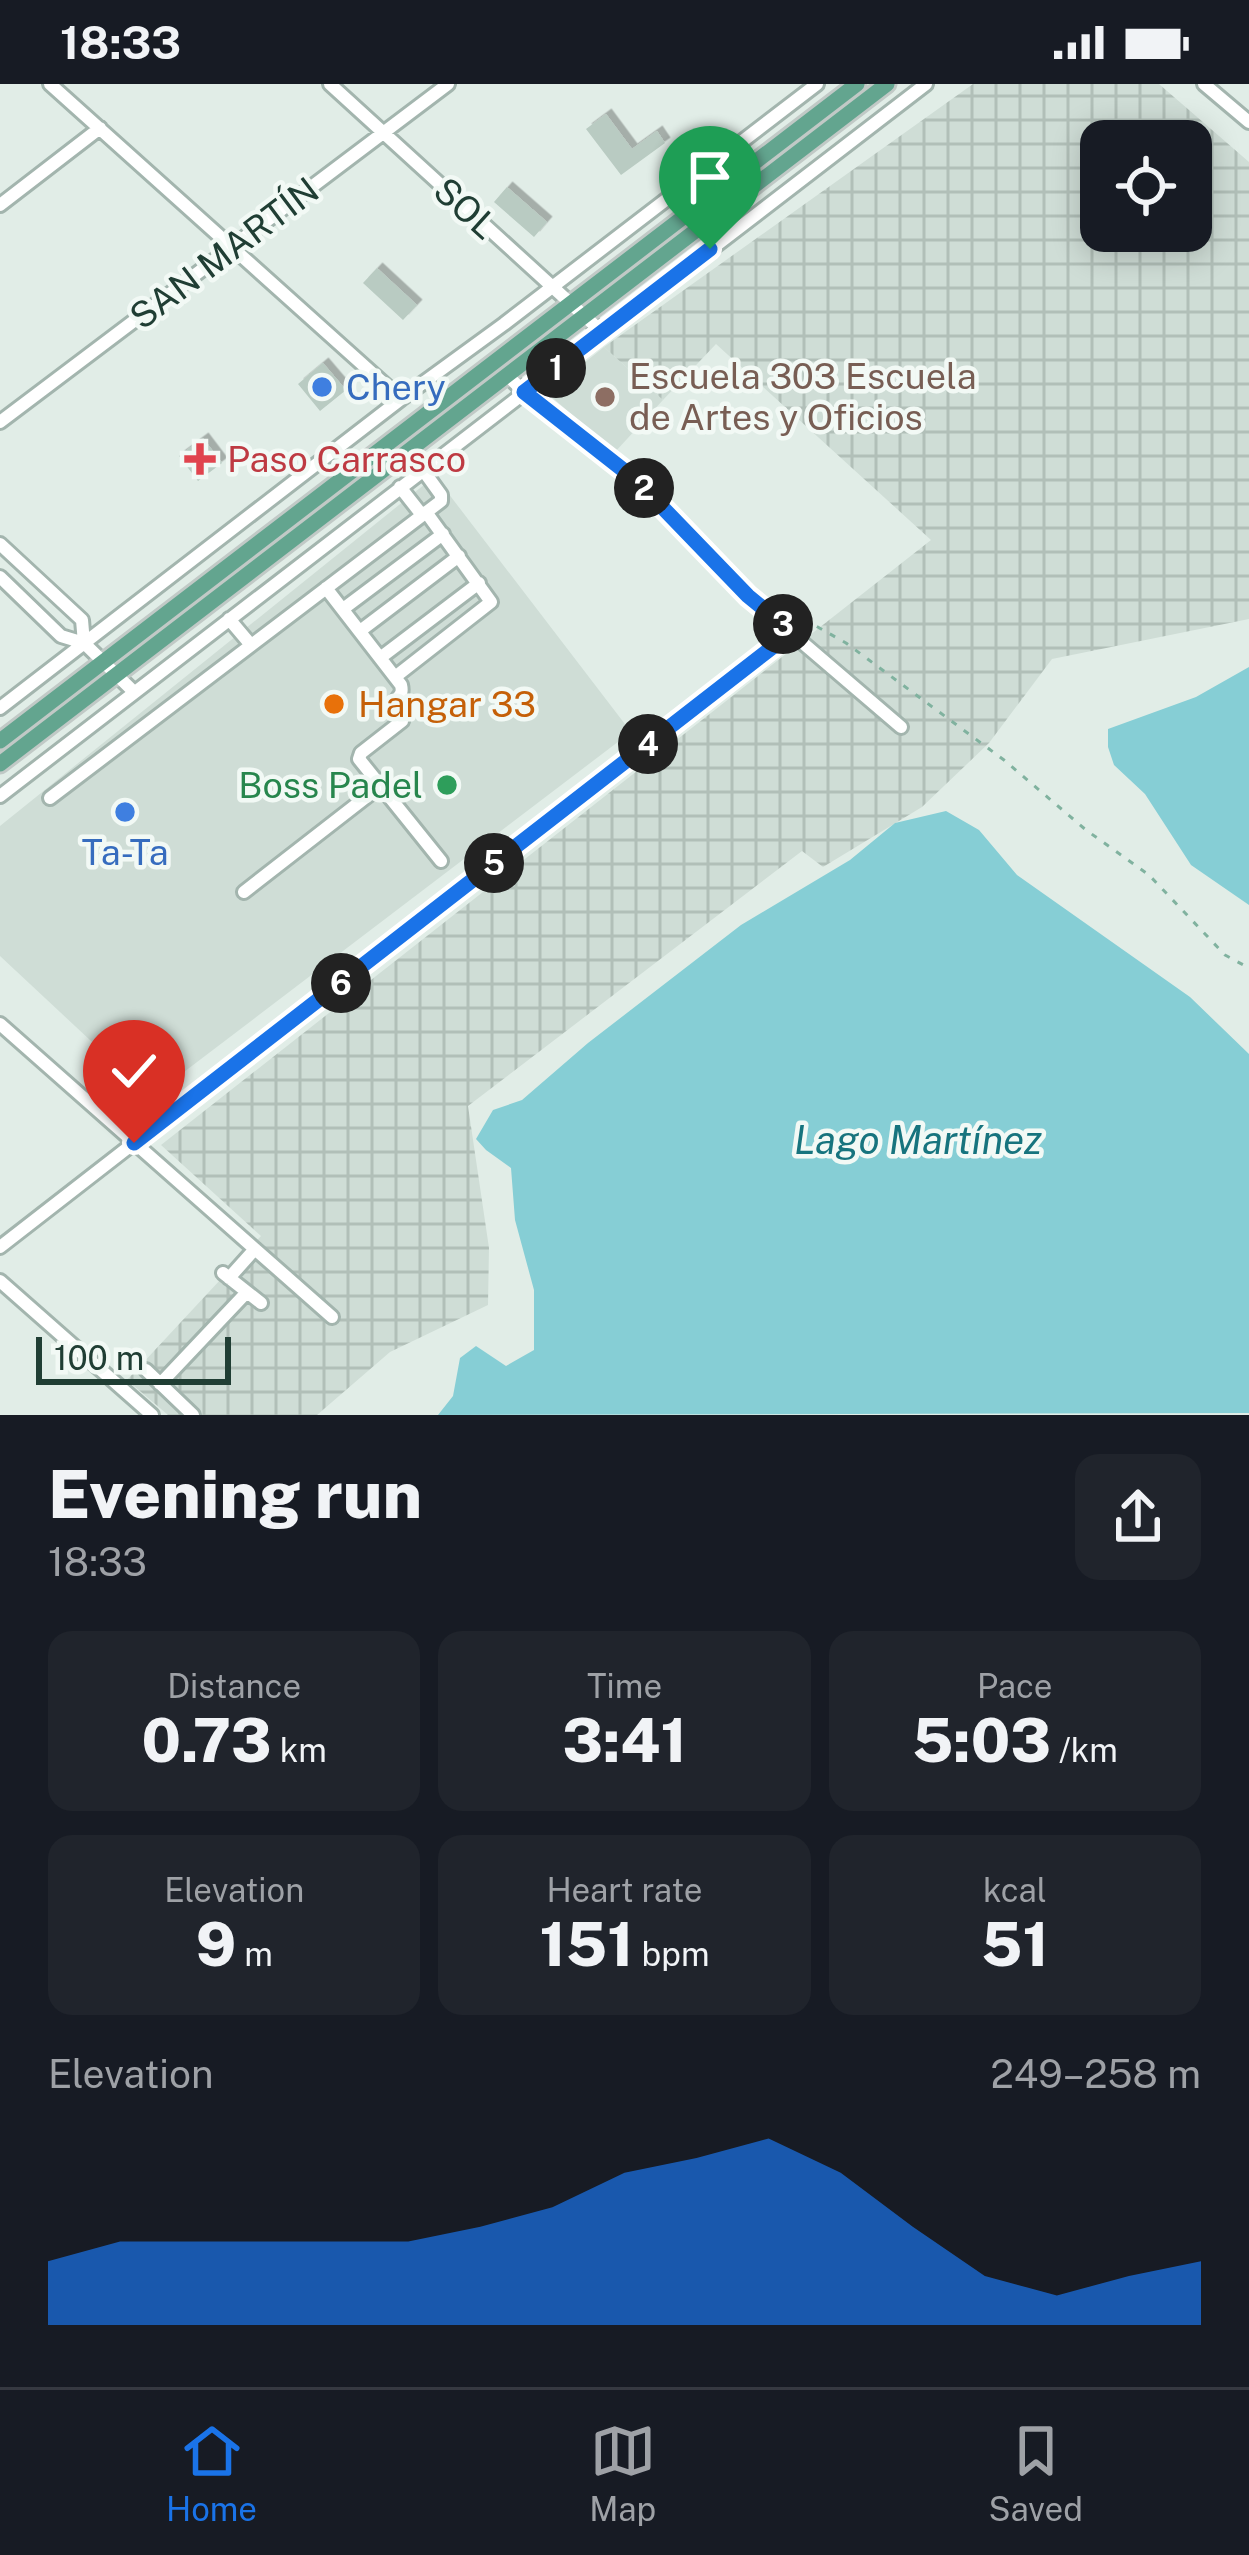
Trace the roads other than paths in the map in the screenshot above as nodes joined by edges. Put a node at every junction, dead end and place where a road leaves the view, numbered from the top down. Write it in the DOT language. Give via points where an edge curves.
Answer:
graph roads {
  1 [pos="50,84"];
  2 [pos="330,84"];
  3 [pos="448,84"];
  4 [pos="817,84"];
  5 [pos="857,84"];
  6 [pos="886,84"];
  7 [pos="926,84"];
  8 [pos="1204,84"];
  9 [pos="1249,122"];
  10 [pos="100,128"];
  11 [pos="384,133"];
  12 [pos="0,206"];
  13 [pos="232,248"];
  14 [pos="552,286"];
  15 [pos="577,309"];
  16 [pos="602,332"];
  17 [pos="507,375"];
  18 [pos="524,392"];
  19 [pos="401,399"];
  20 [pos="0,422"];
  21 [pos="423,470"];
  22 [pos="400,487"];
  23 [pos="424,514"];
  24 [pos="443,535"];
  25 [pos="0,544"];
  26 [pos="459,556"];
  27 [pos="0,577"];
  28 [pos="479,583"];
  29 [pos="326,588"];
  30 [pos="343,609"];
  31 [pos="229,620"];
  32 [pos="360,631"];
  33 [pos="792,632"];
  34 [pos="84,643"];
  35 [pos="251,645"];
  36 [pos="380,658"];
  37 [pos="102,661"];
  38 [pos="116,674"];
  39 [pos="395,677"];
  40 [pos="134,692"];
  41 [pos="0,708"];
  42 [pos="902,727"];
  43 [pos="0,740"];
  44 [pos="0,764"];
  45 [pos="379,787"];
  46 [pos="0,796"];
  47 [pos="50,798"];
  48 [pos="441,861"];
  49 [pos="244,892"];
  50 [pos="0,1024"];
  51 [pos="134,1143"];
  52 [pos="0,1247"];
  53 [pos="255,1249"];
  54 [pos="0,1281"];
  55 [pos="248,1292"];
  56 [pos="261,1303"];
  57 [pos="332,1317"];
  58 [pos="146,1370"];
  59 [pos="160,1384"];
  60 [pos="174,1407"];
  61 [pos="152,1415"];
  62 [pos="193,1415"];
  1 -- 10 [label="street"];
  2 -- 11 [label="street, SOL"];
  3 -- 11 [label="street, SAN MARTÍN"];
  4 -- 14 [label="street"];
  5 -- 15 [label="main road"];
  6 -- 15 [label="main road"];
  7 -- 16 [label="street"];
  8 -- 9 [label="street"];
  10 -- 12 [label="street"];
  10 -- 13 [label="street"];
  11 -- 13 [label="street, SAN MARTÍN"];
  11 -- 14 [label="street, SOL"];
  13 -- 19 [label="street"];
  13 -- 20 [label="street, SAN MARTÍN"];
  14 -- 15 [label="street, SOL"];
  14 -- 19 [label="street"];
  15 -- 16 [label="street, SOL"];
  15 -- 17 [label="main road"];
  15 -- 37 [label="main road"];
  16 -- 18 [label="street"];
  17 -- 18 [label="street"];
  17 -- 38 [label="main road"];
  18 -- 21 [label="street"];
  18 -- 33 [label="street" via="636,480"];
  19 -- 34 [label="street"];
  21 -- 22 [label="street"];
  21 -- 23 [label="street" via="442,497"];
  22 -- 23 [label="street"];
  22 -- 31 [label="street"];
  23 -- 24 [label="street"];
  23 -- 29 [label="street"];
  24 -- 26 [label="street"];
  24 -- 30 [label="street"];
  25 -- 34 [label="street" via="82,620"];
  26 -- 28 [label="street"];
  26 -- 32 [label="street"];
  27 -- 34 [label="street" via="61,636"];
  28 -- 36 [label="street"];
  28 -- 39 [label="street" via="491,602"];
  29 -- 30 [label="street"];
  29 -- 35 [label="street"];
  30 -- 32 [label="street"];
  31 -- 35 [label="street"];
  31 -- 40 [label="street"];
  32 -- 36 [label="street"];
  33 -- 42 [label="street"];
  33 -- 51 [label="street"];
  34 -- 37 [label="street"];
  34 -- 41 [label="street"];
  35 -- 47 [label="street"];
  36 -- 39 [label="street"];
  37 -- 38 [label="street"];
  37 -- 43 [label="main road"];
  38 -- 40 [label="street"];
  38 -- 44 [label="main road"];
  39 -- 45 [label="street" via="402,722 358,759"];
  40 -- 46 [label="street"];
  45 -- 48 [label="street"];
  45 -- 49 [label="street"];
  50 -- 51 [label="street"];
  51 -- 52 [label="street"];
  51 -- 53 [label="street"];
  53 -- 55 [label="street" via="226,1275"];
  53 -- 57 [label="street"];
  54 -- 61 [label="street"];
  55 -- 56 [label="street"];
  55 -- 59 [label="street"];
  58 -- 59 [label="street"];
  59 -- 60 [label="street"];
  60 -- 62 [label="street"];
}
